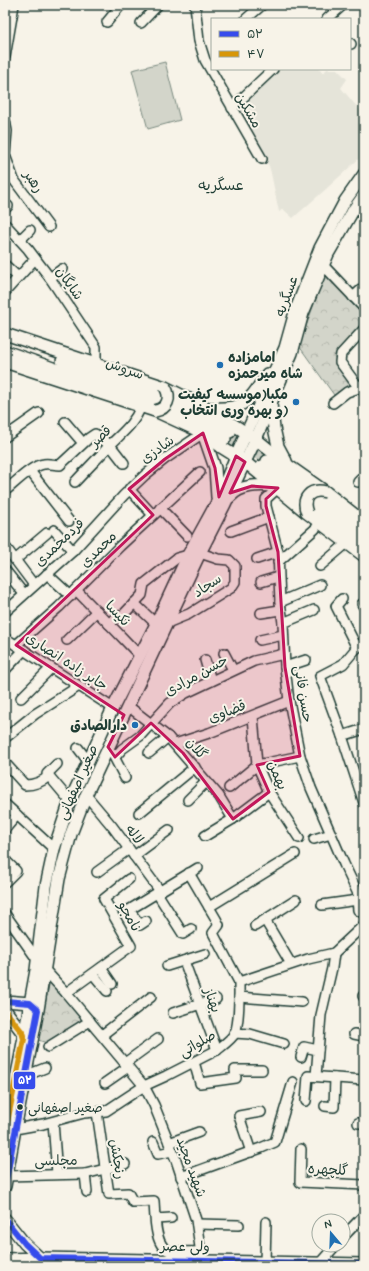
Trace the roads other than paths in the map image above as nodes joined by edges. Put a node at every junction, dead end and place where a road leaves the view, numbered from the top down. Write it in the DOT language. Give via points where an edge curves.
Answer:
graph roads {
  1 [pos="121,5"];
  2 [pos="158,5"];
  3 [pos="195,5"];
  4 [pos="262,5"];
  5 [pos="343,5"];
  6 [pos="10,7"];
  7 [pos="247,18"];
  8 [pos="329,18"];
  9 [pos="107,22"];
  10 [pos="140,23"];
  11 [pos="211,50"];
  12 [pos="204,56"];
  13 [pos="5,57"];
  14 [pos="211,69"];
  15 [pos="212,70"];
  16 [pos="273,70"];
  17 [pos="232,108"];
  18 [pos="5,121"];
  19 [pos="5,148"];
  20 [pos="262,159"];
  21 [pos="364,174"];
  22 [pos="364,195"];
  23 [pos="5,224"];
  24 [pos="49,227"];
  25 [pos="30,230"];
  26 [pos="20,240"];
  27 [pos="35,258"];
  28 [pos="5,265"];
  29 [pos="324,265"];
  30 [pos="62,269"];
  31 [pos="18,277"];
  32 [pos="50,278"];
  33 [pos="364,287"];
  34 [pos="5,292"];
  35 [pos="353,297"];
  36 [pos="364,308"];
  37 [pos="364,329"];
  38 [pos="5,334"];
  39 [pos="5,340"];
  40 [pos="285,348"];
  41 [pos="5,351"];
  42 [pos="5,362"];
  43 [pos="96,365"];
  44 [pos="361,386"];
  45 [pos="165,387"];
  46 [pos="333,403"];
  47 [pos="271,404"];
  48 [pos="141,407"];
  49 [pos="207,408"];
  50 [pos="155,411"];
  51 [pos="39,413"];
  52 [pos="65,422"];
  53 [pos="203,433"];
  54 [pos="6,436"];
  55 [pos="251,436"];
  56 [pos="83,443"];
  57 [pos="110,445"];
  58 [pos="240,459"];
  59 [pos="124,463"];
  60 [pos="289,466"];
  61 [pos="30,471"];
  62 [pos="200,472"];
  63 [pos="75,482"];
  64 [pos="276,487"];
  65 [pos="129,489"];
  66 [pos="5,490"];
  67 [pos="326,492"];
  68 [pos="221,503"];
  69 [pos="160,508"];
  70 [pos="307,513"];
  71 [pos="153,515"];
  72 [pos="269,517"];
  73 [pos="69,521"];
  74 [pos="364,522"];
  75 [pos="315,529"];
  76 [pos="231,531"];
  77 [pos="364,533"];
  78 [pos="187,536"];
  79 [pos="347,543"];
  80 [pos="364,546"];
  81 [pos="7,549"];
  82 [pos="73,551"];
  83 [pos="278,552"];
  84 [pos="200,553"];
  85 [pos="188,555"];
  86 [pos="364,556"];
  87 [pos="15,560"];
  88 [pos="257,560"];
  89 [pos="278,562"];
  90 [pos="320,566"];
  91 [pos="5,570"];
  92 [pos="47,574"];
  93 [pos="278,577"];
  94 [pos="261,582"];
  95 [pos="34,585"];
  96 [pos="320,585"];
  97 [pos="73,593"];
  98 [pos="24,594"];
  99 [pos="342,599"];
  100 [pos="134,603"];
  101 [pos="280,606"];
  102 [pos="314,610"];
  103 [pos="97,611"];
  104 [pos="5,612"];
  105 [pos="261,613"];
  106 [pos="153,621"];
  107 [pos="283,622"];
  108 [pos="167,623"];
  109 [pos="109,624"];
  110 [pos="283,635"];
  111 [pos="5,638"];
  112 [pos="67,640"];
  113 [pos="260,640"];
  114 [pos="360,646"];
  115 [pos="20,647"];
  116 [pos="224,653"];
  117 [pos="284,654"];
  118 [pos="140,656"];
  119 [pos="205,660"];
  120 [pos="306,660"];
  121 [pos="285,667"];
  122 [pos="51,668"];
  123 [pos="5,670"];
  124 [pos="233,670"];
  125 [pos="211,681"];
  126 [pos="79,686"];
  127 [pos="21,698"];
  128 [pos="289,701"];
  129 [pos="113,708"];
  130 [pos="126,710"];
  131 [pos="253,716"];
  132 [pos="151,723"];
  133 [pos="364,728"];
  134 [pos="342,736"];
  135 [pos="168,737"];
  136 [pos="5,738"];
  137 [pos="175,744"];
  138 [pos="108,747"];
  139 [pos="78,748"];
  140 [pos="149,753"];
  141 [pos="300,756"];
  142 [pos="115,757"];
  143 [pos="88,761"];
  144 [pos="5,763"];
  145 [pos="56,764"];
  146 [pos="257,765"];
  147 [pos="194,767"];
  148 [pos="49,776"];
  149 [pos="125,778"];
  150 [pos="206,782"];
  151 [pos="361,783"];
  152 [pos="228,788"];
  153 [pos="269,792"];
  154 [pos="86,795"];
  155 [pos="188,800"];
  156 [pos="70,801"];
  157 [pos="364,803"];
  158 [pos="5,804"];
  159 [pos="139,813"];
  160 [pos="17,815"];
  161 [pos="233,819"];
  162 [pos="5,829"];
  163 [pos="169,830"];
  164 [pos="331,834"];
  165 [pos="205,836"];
  166 [pos="299,838"];
  167 [pos="314,839"];
  168 [pos="54,849"];
  169 [pos="131,852"];
  170 [pos="295,854"];
  171 [pos="5,860"];
  172 [pos="198,868"];
  173 [pos="97,872"];
  174 [pos="189,873"];
  175 [pos="129,879"];
  176 [pos="5,882"];
  177 [pos="159,892"];
  178 [pos="361,898"];
  179 [pos="296,900"];
  180 [pos="322,905"];
  181 [pos="209,907"];
  182 [pos="5,914"];
  183 [pos="364,914"];
  184 [pos="266,920"];
  185 [pos="146,921"];
  186 [pos="364,925"];
  187 [pos="255,926"];
  188 [pos="191,929"];
  189 [pos="334,953"];
  190 [pos="205,954"];
  191 [pos="36,958"];
  192 [pos="184,961"];
  193 [pos="291,964"];
  194 [pos="167,966"];
  195 [pos="101,968"];
  196 [pos="45,970"];
  197 [pos="93,974"];
  198 [pos="34,982"];
  199 [pos="239,982"];
  200 [pos="66,993"];
  201 [pos="239,996"];
  202 [pos="151,997"];
  203 [pos="216,999"];
  204 [pos="302,1002"];
  205 [pos="200,1005"];
  206 [pos="6,1006"];
  207 [pos="32,1008"];
  208 [pos="173,1014"];
  209 [pos="90,1021"];
  210 [pos="234,1033"];
  211 [pos="354,1034"];
  212 [pos="102,1035"];
  213 [pos="364,1036"];
  214 [pos="24,1039"];
  215 [pos="158,1039"];
  216 [pos="284,1044"];
  217 [pos="48,1047"];
  218 [pos="217,1050"];
  219 [pos="318,1050"];
  220 [pos="301,1057"];
  221 [pos="194,1062"];
  222 [pos="127,1065"];
  223 [pos="45,1068"];
  224 [pos="262,1070"];
  225 [pos="25,1076"];
  226 [pos="316,1076"];
  227 [pos="335,1078"];
  228 [pos="364,1080"];
  229 [pos="293,1082"];
  230 [pos="105,1083"];
  231 [pos="144,1086"];
  232 [pos="306,1101"];
  233 [pos="325,1106"];
  234 [pos="97,1112"];
  235 [pos="261,1112"];
  236 [pos="7,1115"];
  237 [pos="53,1122"];
  238 [pos="10,1130"];
  239 [pos="199,1132"];
  240 [pos="153,1142"];
  241 [pos="171,1147"];
  242 [pos="301,1149"];
  243 [pos="251,1152"];
  244 [pos="125,1164"];
  245 [pos="105,1168"];
  246 [pos="57,1174"];
  247 [pos="85,1174"];
  248 [pos="181,1177"];
  249 [pos="6,1181"];
  250 [pos="364,1185"];
  251 [pos="87,1192"];
  252 [pos="364,1214"];
  253 [pos="171,1218"];
  254 [pos="5,1219"];
  255 [pos="156,1219"];
  256 [pos="266,1222"];
  257 [pos="197,1224"];
  258 [pos="239,1225"];
  259 [pos="351,1229"];
  260 [pos="329,1253"];
  261 [pos="201,1256"];
  262 [pos="40,1258"];
  263 [pos="5,1259"];
  264 [pos="265,1262"];
  265 [pos="319,1264"];
  266 [pos="364,1264"];
  1 -- 9 [label="street"];
  2 -- 10 [label="street"];
  3 -- 12 [label="street, مشکین" via="199,41"];
  4 -- 7 [label="street"];
  5 -- 8 [label="street"];
  6 -- 13 [label="street"];
  11 -- 12 [label="street"];
  12 -- 14 [label="street, مشکین"];
  15 -- 17 [label="street, مشکین"];
  16 -- 17 [label="street"];
  17 -- 20 [label="street, مشکین"];
  18 -- 19 [label="street, رهبر"];
  19 -- 24 [label="street, رهبر" via="14,180"];
  21 -- 40 [label="main road, عسگریه" via="345,201 320,248 294,312"];
  22 -- 29 [label="main road, عسگریه" via="350,215"];
  23 -- 26 [label="street, شایگان"];
  25 -- 26 [label="street"];
  26 -- 27 [label="street, شایگان"];
  27 -- 31 [label="street"];
  27 -- 32 [label="street, شایگان"];
  28 -- 31 [label="street"];
  29 -- 35 [label="street"];
  29 -- 47 [label="main road, عسگریه" via="302,313 292,353"];
  30 -- 32 [label="street"];
  31 -- 34 [label="street"];
  32 -- 43 [label="street, شایگان" via="96,347"];
  33 -- 35 [label="street"];
  35 -- 36 [label="street"];
  37 -- 44 [label="street" via="340,358 340,362"];
  38 -- 43 [label="main road"];
  39 -- 41 [label="main road, سروش" via="157,395 199,414 227,436 154,404"];
  40 -- 49 [label="main road" via="254,394 243,404 235,407"];
  40 -- 55 [label="main road, عسگریه"];
  42 -- 48 [label="main road"];
  43 -- 45 [label="main road"];
  44 -- 46 [label="street" via="347,392"];
  45 -- 49 [label="main road"];
  45 -- 50 [label="main road, bridge" via="168,396 166,405"];
  47 -- 55 [label="main road, عسگریه"];
  47 -- 60 [label="main road" via="278,446"];
  48 -- 50 [label="main road"];
  48 -- 57 [label="street, قصر" via="131,425"];
  49 -- 55 [label="main road"];
  50 -- 53 [label="main road"];
  51 -- 54 [label="street"];
  52 -- 56 [label="street"];
  53 -- 58 [label="main road"];
  53 -- 65 [label="street, شادزی" via="165,458"];
  53 -- 68 [label="main road" via="215,468"];
  55 -- 58 [label="main road, صغیر اصفهانی"];
  55 -- 60 [label="main road"];
  56 -- 57 [label="street" via="95,434"];
  56 -- 61 [label="street" via="60,465 44,464"];
  57 -- 59 [label="street"];
  57 -- 63 [label="street, قصر"];
  58 -- 64 [label="main road"];
  58 -- 68 [label="main road, صغیر اصفهانی"];
  60 -- 67 [label="main road"];
  61 -- 66 [label="street"];
  61 -- 73 [label="street"];
  62 -- 69 [label="street, محمدی"];
  64 -- 68 [label="main road" via="252,486 233,493"];
  64 -- 70 [label="main road"];
  64 -- 72 [label="street, حسن فانی" via="266,499"];
  65 -- 71 [label="street"];
  65 -- 82 [label="street, فردمحمدی"];
  67 -- 70 [label="main road, bridge" via="318,490 306,498 304,506"];
  67 -- 74 [label="main road"];
  68 -- 84 [label="main road, صغیر اصفهانی"];
  68 -- 85 [label="main road, صغیر اصفهانی"];
  69 -- 71 [label="street, محمدی"];
  69 -- 78 [label="street"];
  70 -- 79 [label="main road"];
  71 -- 97 [label="street, محمدی"];
  72 -- 76 [label="street"];
  72 -- 83 [label="street, حسن فانی"];
  75 -- 89 [label="street"];
  77 -- 80 [label="main road" via="265,463"];
  79 -- 86 [label="main road"];
  79 -- 90 [label="street"];
  81 -- 87 [label="street"];
  82 -- 87 [label="street" via="50,532"];
  82 -- 92 [label="street, فردمحمدی"];
  83 -- 88 [label="street"];
  83 -- 89 [label="street, حسن فانی"];
  84 -- 108 [label="main road, صغیر اصفهانی"];
  84 -- 108 [label="street, سجاد" via="229,560 235,566 235,582 231,588 189,614"];
  85 -- 100 [label="street" via="177,558 144,584 142,595"];
  85 -- 118 [label="main road, صغیر اصفهانی"];
  87 -- 95 [label="street"];
  89 -- 93 [label="street, حسن فانی"];
  91 -- 98 [label="street"];
  92 -- 95 [label="street, فردمحمدی"];
  92 -- 97 [label="street, نکیسا"];
  93 -- 94 [label="street"];
  93 -- 101 [label="street, حسن فانی"];
  95 -- 98 [label="street, فردمحمدی"];
  96 -- 101 [label="street"];
  97 -- 103 [label="street, نکیسا"];
  97 -- 115 [label="street, محمدی"];
  98 -- 104 [label="street, فردمحمدی"];
  99 -- 114 [label="street" via="336,606"];
  100 -- 106 [label="street"];
  100 -- 109 [label="street" via="122,616 117,616"];
  101 -- 105 [label="street"];
  101 -- 107 [label="street, حسن فانی"];
  102 -- 107 [label="street"];
  103 -- 109 [label="street, نکیسا"];
  103 -- 112 [label="street"];
  107 -- 110 [label="street, حسن فانی"];
  108 -- 130 [label="main road, صغیر اصفهانی"];
  109 -- 118 [label="street, نکیسا"];
  110 -- 113 [label="street"];
  110 -- 117 [label="street, حسن فانی"];
  111 -- 115 [label="street, جابر زاده انصاری"];
  114 -- 134 [label="street" via="343,664 320,676"];
  115 -- 122 [label="street, جابر زاده انصاری"];
  115 -- 123 [label="street, محمدی"];
  116 -- 124 [label="street"];
  117 -- 121 [label="street, حسن فانی"];
  117 -- 124 [label="street, حسن مرادی" via="254,661"];
  118 -- 129 [label="main road, صغیر اصفهانی"];
  119 -- 125 [label="street"];
  120 -- 121 [label="street"];
  121 -- 128 [label="street, حسن فانی"];
  122 -- 126 [label="street, جابر زاده انصاری"];
  122 -- 127 [label="street"];
  124 -- 125 [label="street, حسن مرادی"];
  125 -- 132 [label="street, حسن مرادی" via="170,703"];
  126 -- 129 [label="street, جابر زاده انصاری"];
  126 -- 136 [label="street" via="35,714"];
  128 -- 131 [label="street, قضاوی"];
  128 -- 141 [label="street, حسن فانی"];
  129 -- 130 [label="main road"];
  129 -- 143 [label="main road, صغیر اصفهانی"];
  130 -- 132 [label="street, گلان"];
  130 -- 138 [label="main road, صغیر اصفهانی"];
  131 -- 137 [label="street, قضاوی"];
  131 -- 146 [label="street, بهمن"];
  132 -- 135 [label="street, گلان"];
  132 -- 142 [label="street, حسن مرادی"];
  133 -- 134 [label="street"];
  134 -- 151 [label="street"];
  135 -- 137 [label="street, گلان"];
  135 -- 140 [label="street"];
  137 -- 147 [label="street, گلان"];
  138 -- 142 [label="street"];
  138 -- 154 [label="main road, صغیر اصفهانی"];
  139 -- 143 [label="street"];
  141 -- 146 [label="street"];
  141 -- 164 [label="street, حسن فانی"];
  142 -- 149 [label="street"];
  143 -- 156 [label="main road, صغیر اصفهانی"];
  144 -- 148 [label="street" via="25,785 44,781"];
  145 -- 148 [label="street" via="47,774"];
  146 -- 152 [label="street"];
  146 -- 153 [label="street, بهمن"];
  147 -- 150 [label="street, گلان"];
  147 -- 159 [label="street"];
  148 -- 156 [label="street"];
  150 -- 155 [label="street"];
  150 -- 161 [label="street, گلان" via="219,796"];
  151 -- 157 [label="street"];
  153 -- 161 [label="street"];
  153 -- 166 [label="street, بهمن"];
  154 -- 169 [label="street, لاله"];
  154 -- 196 [label="main road, صغیر اصفهانی" via="59,879"];
  156 -- 168 [label="main road, صغیر اصفهانی"];
  158 -- 160 [label="street"];
  160 -- 162 [label="street"];
  160 -- 168 [label="street"];
  161 -- 165 [label="street"];
  163 -- 169 [label="street"];
  164 -- 167 [label="street"];
  164 -- 178 [label="street, حسن فانی"];
  168 -- 191 [label="main road, صغیر اصفهانی"];
  169 -- 173 [label="street"];
  169 -- 177 [label="street, لاله"];
  170 -- 181 [label="street"];
  171 -- 176 [label="street" via="16,871"];
  172 -- 174 [label="street"];
  174 -- 177 [label="street"];
  174 -- 181 [label="street"];
  175 -- 195 [label="street, نامجو" via="104,899 131,946"];
  177 -- 185 [label="street" via="129,910 140,925"];
  177 -- 188 [label="street, لاله" via="183,934"];
  178 -- 180 [label="street"];
  178 -- 183 [label="street, حسن فانی" via="357,905 358,910"];
  179 -- 184 [label="street"];
  181 -- 199 [label="street" via="219,925 212,933"];
  182 -- 191 [label="street"];
  184 -- 187 [label="street"];
  184 -- 193 [label="street"];
  186 -- 189 [label="street"];
  189 -- 193 [label="street"];
  189 -- 219 [label="street" via="321,1015"];
  190 -- 192 [label="street"];
  191 -- 198 [label="main road, صغیر اصفهانی"];
  192 -- 194 [label="street"];
  192 -- 205 [label="street, بهناز"];
  193 -- 199 [label="street"];
  195 -- 197 [label="street, نامجو"];
  195 -- 197 [label="street" via="110,987"];
  196 -- 200 [label="street, شهید مجید"];
  196 -- 207 [label="main road, صغیر اصفهانی"];
  197 -- 200 [label="street, نامجو"];
  198 -- 206 [label="main road"];
  198 -- 207 [label="main road, صغیر اصفهانی"];
  199 -- 201 [label="street, صلواتی"];
  200 -- 209 [label="street, شهید مجید"];
  201 -- 204 [label="street"];
  201 -- 210 [label="street, صلواتی"];
  202 -- 212 [label="street"];
  203 -- 205 [label="street"];
  205 -- 208 [label="street"];
  205 -- 218 [label="street, بهناز"];
  206 -- 207 [label="main road"];
  206 -- 214 [label="main road"];
  207 -- 214 [label="main road, صغیر اصفهانی"];
  207 -- 225 [label="main road, صغیر اصفهانی"];
  209 -- 212 [label="street, شهید مجید"];
  209 -- 217 [label="street"];
  210 -- 216 [label="street" via="250,1034"];
  210 -- 218 [label="street, صلواتی"];
  211 -- 213 [label="street"];
  212 -- 222 [label="street, شهید مجید"];
  214 -- 236 [label="main road, صغیر اصفهانی"];
  215 -- 222 [label="street"];
  218 -- 221 [label="street, صلواتی"];
  219 -- 220 [label="street" via="304,1047"];
  219 -- 226 [label="street"];
  221 -- 224 [label="street" via="200,1083 236,1078 235,1070"];
  221 -- 231 [label="street, صلواتی"];
  222 -- 230 [label="street"];
  222 -- 231 [label="street, شهید مجید"];
  223 -- 225 [label="street"];
  225 -- 238 [label="main road, صغیر اصفهانی"];
  226 -- 227 [label="street"];
  226 -- 232 [label="street" via="308,1076"];
  227 -- 228 [label="street"];
  227 -- 233 [label="street" via="334,1107"];
  229 -- 243 [label="street" via="275,1142"];
  231 -- 234 [label="street, صلواتی" via="106,1111"];
  231 -- 241 [label="street, شهید مجید"];
  234 -- 237 [label="street, صلواتی"];
  234 -- 245 [label="street, رنجکش"];
  235 -- 243 [label="street" via="239,1116"];
  236 -- 238 [label="main road, صغیر اصفهانی"];
  237 -- 238 [label="street, صلواتی"];
  237 -- 246 [label="street"];
  238 -- 249 [label="main road, صغیر اصفهانی"];
  239 -- 241 [label="street"];
  240 -- 241 [label="street" via="158,1154"];
  241 -- 248 [label="street, شهید مجید"];
  242 -- 250 [label="street, گلچهره" via="300,1182"];
  243 -- 248 [label="street"];
  244 -- 245 [label="street, مجلسی"];
  245 -- 247 [label="street, مجلسی"];
  245 -- 255 [label="street, رنجکش" via="109,1194 128,1193 133,1202 154,1201"];
  246 -- 247 [label="street, مجلسی"];
  246 -- 249 [label="street, مجلسی"];
  247 -- 251 [label="street"];
  248 -- 257 [label="street, شهید مجید"];
  252 -- 259 [label="street"];
  253 -- 255 [label="street"];
  254 -- 262 [label="main road" via="24,1244"];
  255 -- 261 [label="street, رنجکش" via="160,1245 168,1251"];
  256 -- 264 [label="street"];
  257 -- 258 [label="street"];
  257 -- 261 [label="street, شهید مجید"];
  260 -- 265 [label="street"];
  261 -- 262 [label="main road, ولی عصر"];
  261 -- 264 [label="main road, ولی عصر"];
  262 -- 263 [label="main road, ولی عصر"];
  264 -- 265 [label="main road, ولی عصر"];
  265 -- 266 [label="main road, ولی عصر"];
}
